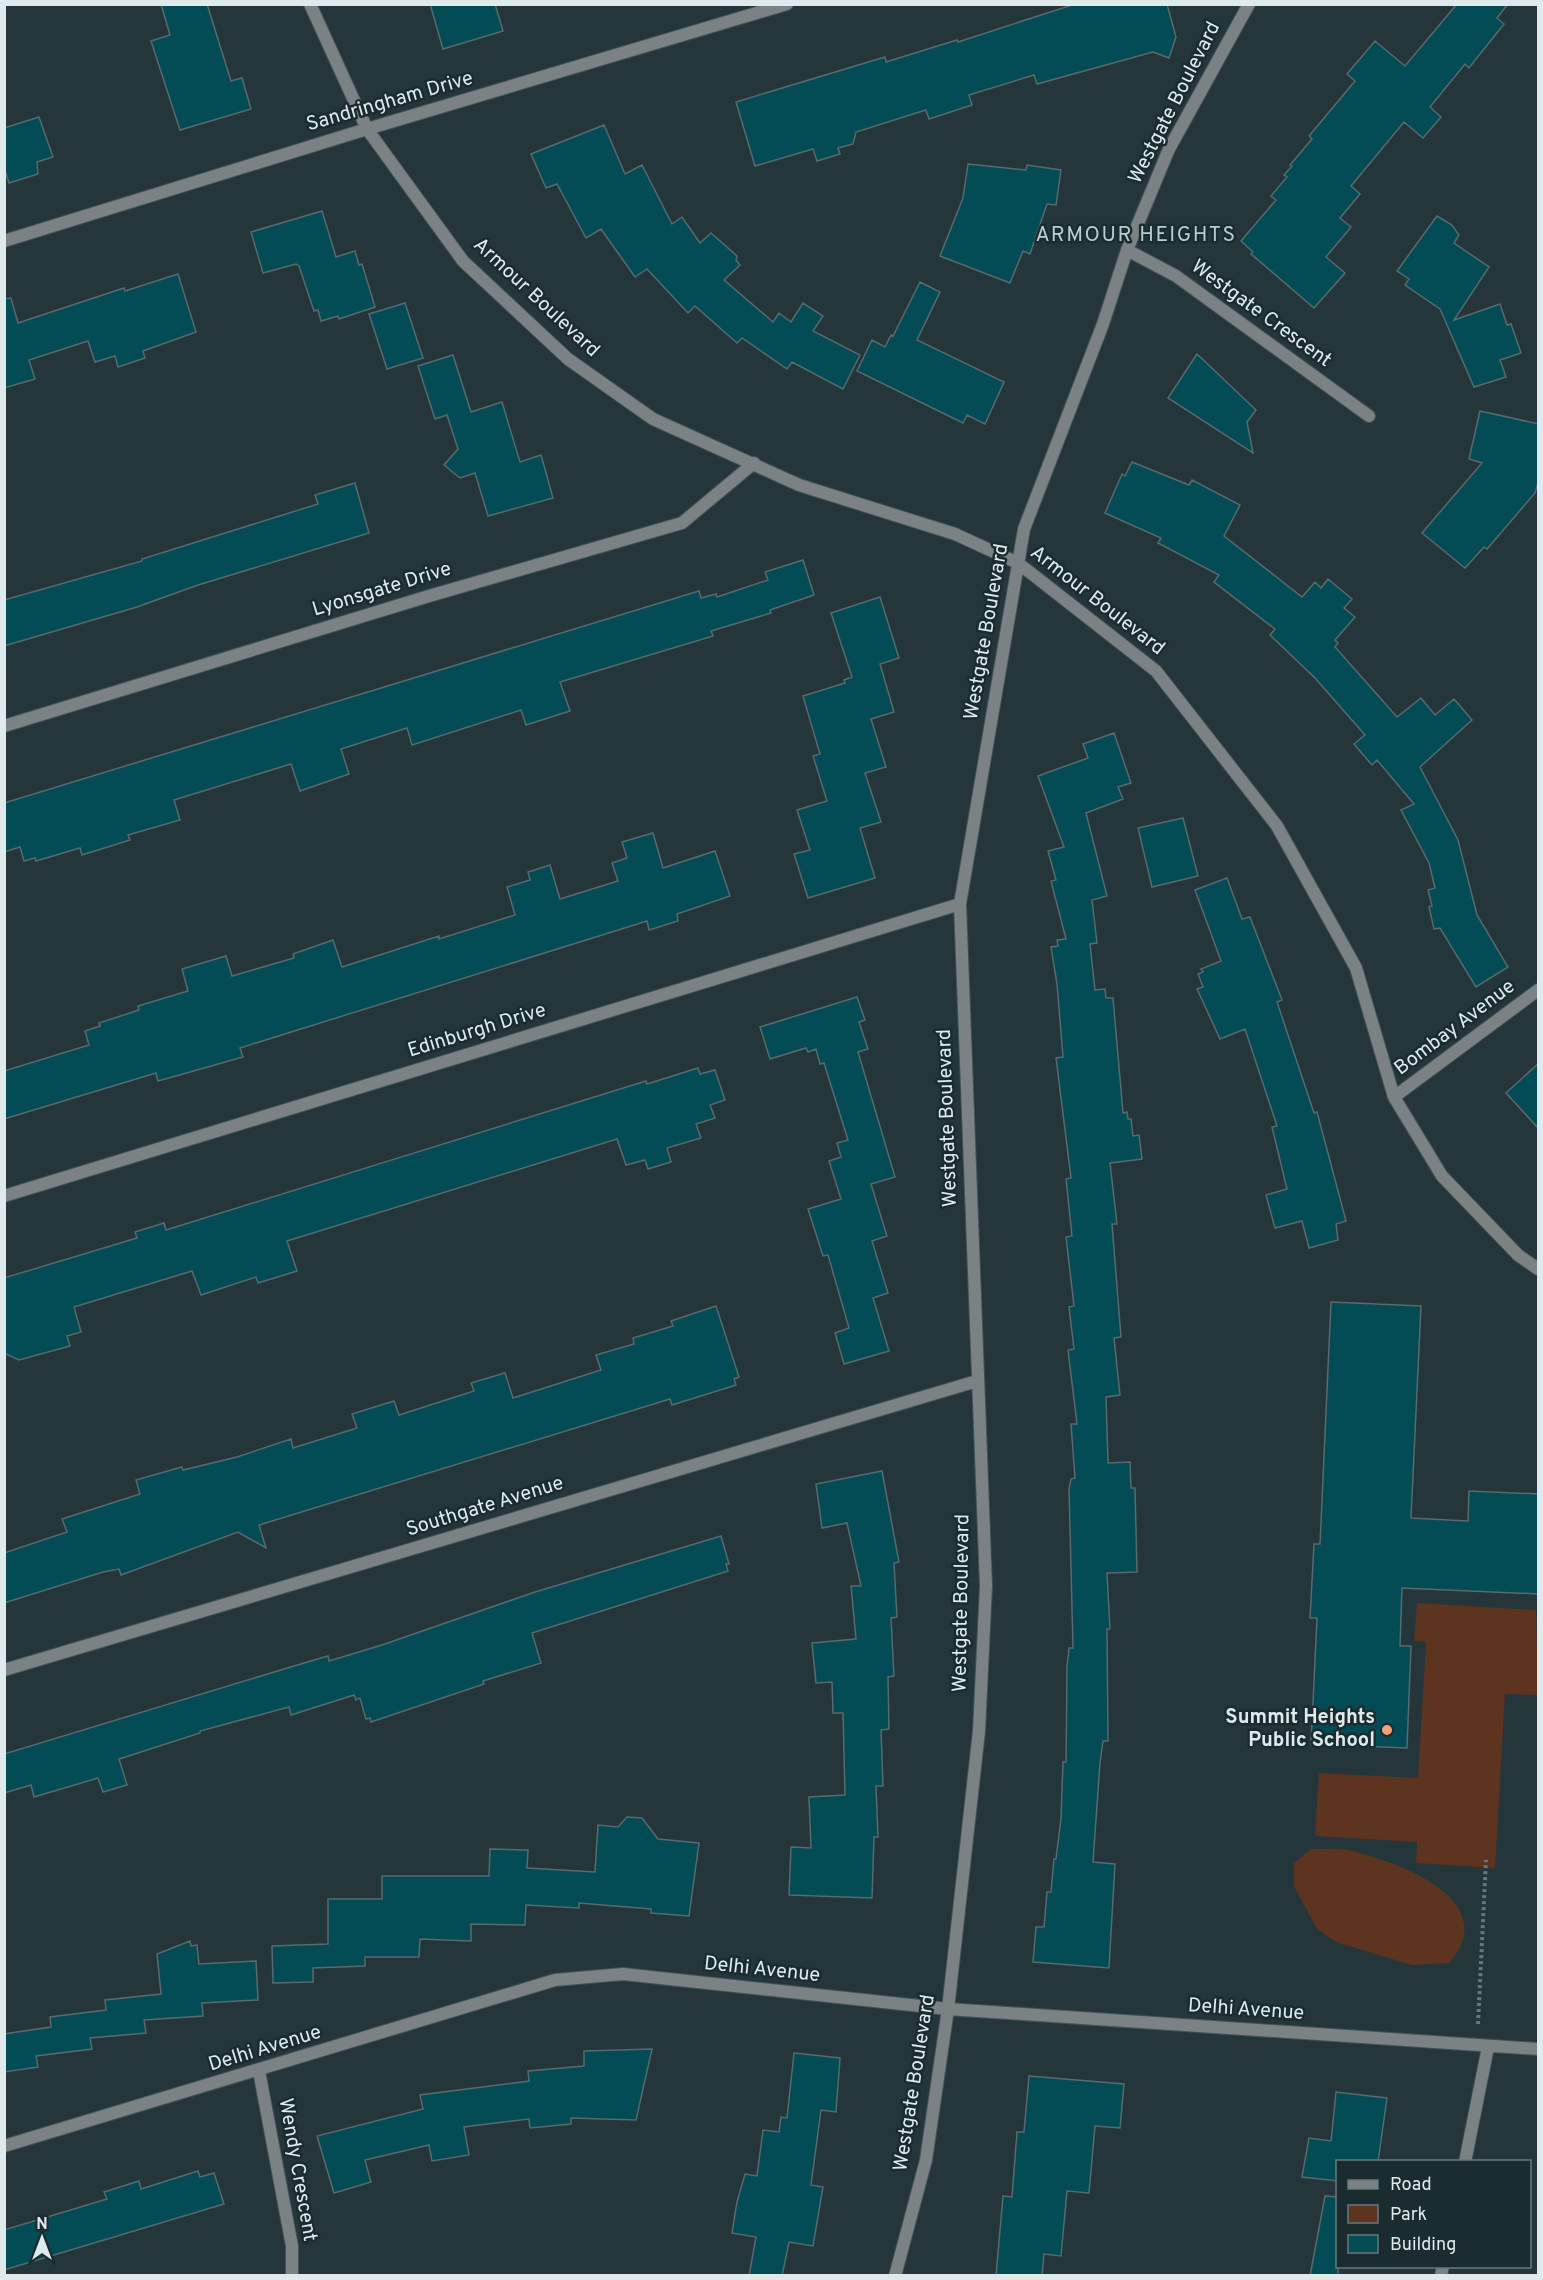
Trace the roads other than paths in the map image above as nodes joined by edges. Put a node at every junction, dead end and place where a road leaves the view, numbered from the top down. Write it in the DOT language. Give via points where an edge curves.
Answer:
graph roads {
  1 [pos="310,4"];
  2 [pos="787,4"];
  3 [pos="1249,4"];
  4 [pos="367,129"];
  5 [pos="4,241"];
  6 [pos="1127,250"];
  7 [pos="1369,416"];
  8 [pos="754,463"];
  9 [pos="1018,563"];
  10 [pos="4,726"];
  11 [pos="960,904"];
  12 [pos="1539,990"];
  13 [pos="1394,1098"];
  14 [pos="4,1196"];
  15 [pos="1539,1269"];
  16 [pos="977,1381"];
  17 [pos="4,1670"];
  18 [pos="948,2009"];
  19 [pos="1483,2046"];
  20 [pos="1539,2049"];
  21 [pos="259,2071"];
  22 [pos="4,2146"];
  23 [pos="1464,2160"];
  24 [pos="292,2276"];
  25 [pos="895,2276"];
  1 -- 4 [label="street, Armour Boulevard"];
  2 -- 4 [label="street, Sandringham Drive"];
  3 -- 6 [label="street, Westgate Boulevard" via="1169,149"];
  4 -- 5 [label="street, Sandringham Drive"];
  4 -- 8 [label="street, Armour Boulevard" via="463,261 568,359 653,419"];
  6 -- 7 [label="street, Westgate Crescent" via="1176,276"];
  6 -- 9 [label="street, Westgate Boulevard" via="1103,324 1024,529"];
  8 -- 9 [label="street, Armour Boulevard" via="799,485 956,534"];
  8 -- 10 [label="street, Lyonsgate Drive" via="682,523"];
  9 -- 11 [label="street, Westgate Boulevard"];
  9 -- 13 [label="street, Armour Boulevard" via="1156,671 1277,826 1356,968"];
  11 -- 14 [label="street, Edinburgh Drive"];
  11 -- 16 [label="street, Westgate Boulevard"];
  12 -- 13 [label="street, Bombay Avenue"];
  13 -- 15 [label="street, Armour Boulevard" via="1442,1176 1518,1255"];
  16 -- 17 [label="street, Southgate Avenue"];
  16 -- 18 [label="street, Westgate Boulevard" via="986,1586 979,1731"];
  18 -- 19 [label="street, Delhi Avenue"];
  18 -- 21 [label="street, Delhi Avenue" via="623,1974 555,1980"];
  18 -- 25 [label="street, Westgate Boulevard" via="926,2160"];
  19 -- 20 [label="street, Delhi Avenue"];
  19 -- 23 [label="street"];
  21 -- 22 [label="street, Delhi Avenue"];
  21 -- 24 [label="street, Wendy Crescent" via="292,2246"];
}
